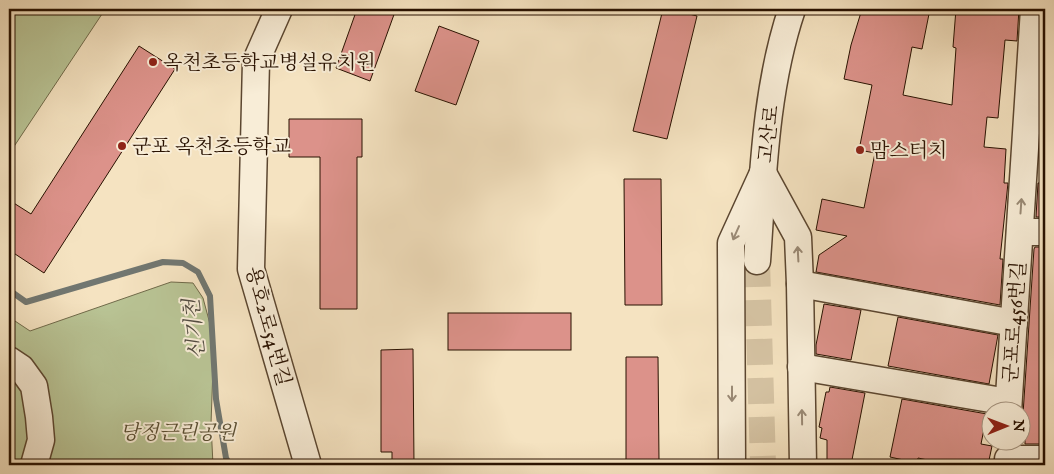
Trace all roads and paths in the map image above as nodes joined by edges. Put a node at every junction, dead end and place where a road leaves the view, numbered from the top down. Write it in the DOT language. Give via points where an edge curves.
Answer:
graph roads {
  1 [pos="278,9"];
  2 [pos="792,9"];
  3 [pos="1034,9"];
  4 [pos="1036,116"];
  5 [pos="763,173"];
  6 [pos="1020,232"];
  7 [pos="1045,232"];
  8 [pos="757,261"];
  9 [pos="800,284"];
  10 [pos="1014,323"];
  11 [pos="9,360"];
  12 [pos="802,367"];
  13 [pos="982,402"];
  14 [pos="1008,402"];
  15 [pos="1008,455"];
  16 [pos="1045,459"];
  17 [pos="34,465"];
  18 [pos="308,465"];
  19 [pos="732,465"];
  20 [pos="803,465"];
  1 -- 18 [label="street, 용호2로54번길" via="256,61 251,269"];
  2 -- 5 [label="street, 고산로" via="776,70"];
  3 -- 4 [label="street, 군포로456번길"];
  6 -- 4 [label="street, 군포로456번길, one-way"];
  5 -- 8 [label="street, 고산로"];
  9 -- 5 [label="street, one-way" via="798,238"];
  5 -- 19 [label="street, one-way" via="731,243"];
  6 -- 7 [label="street, 군포로456번길"];
  6 -- 10 [label="street, 군포로456번길"];
  9 -- 10 [label="street"];
  9 -- 12 [label="street"];
  10 -- 14 [label="street, 군포로456번길"];
  11 -- 17 [label="street" via="21,368 34,386 41,440"];
  12 -- 13 [label="street"];
  20 -- 12 [label="street, one-way"];
  15 -- 16 [label="street"];
}
